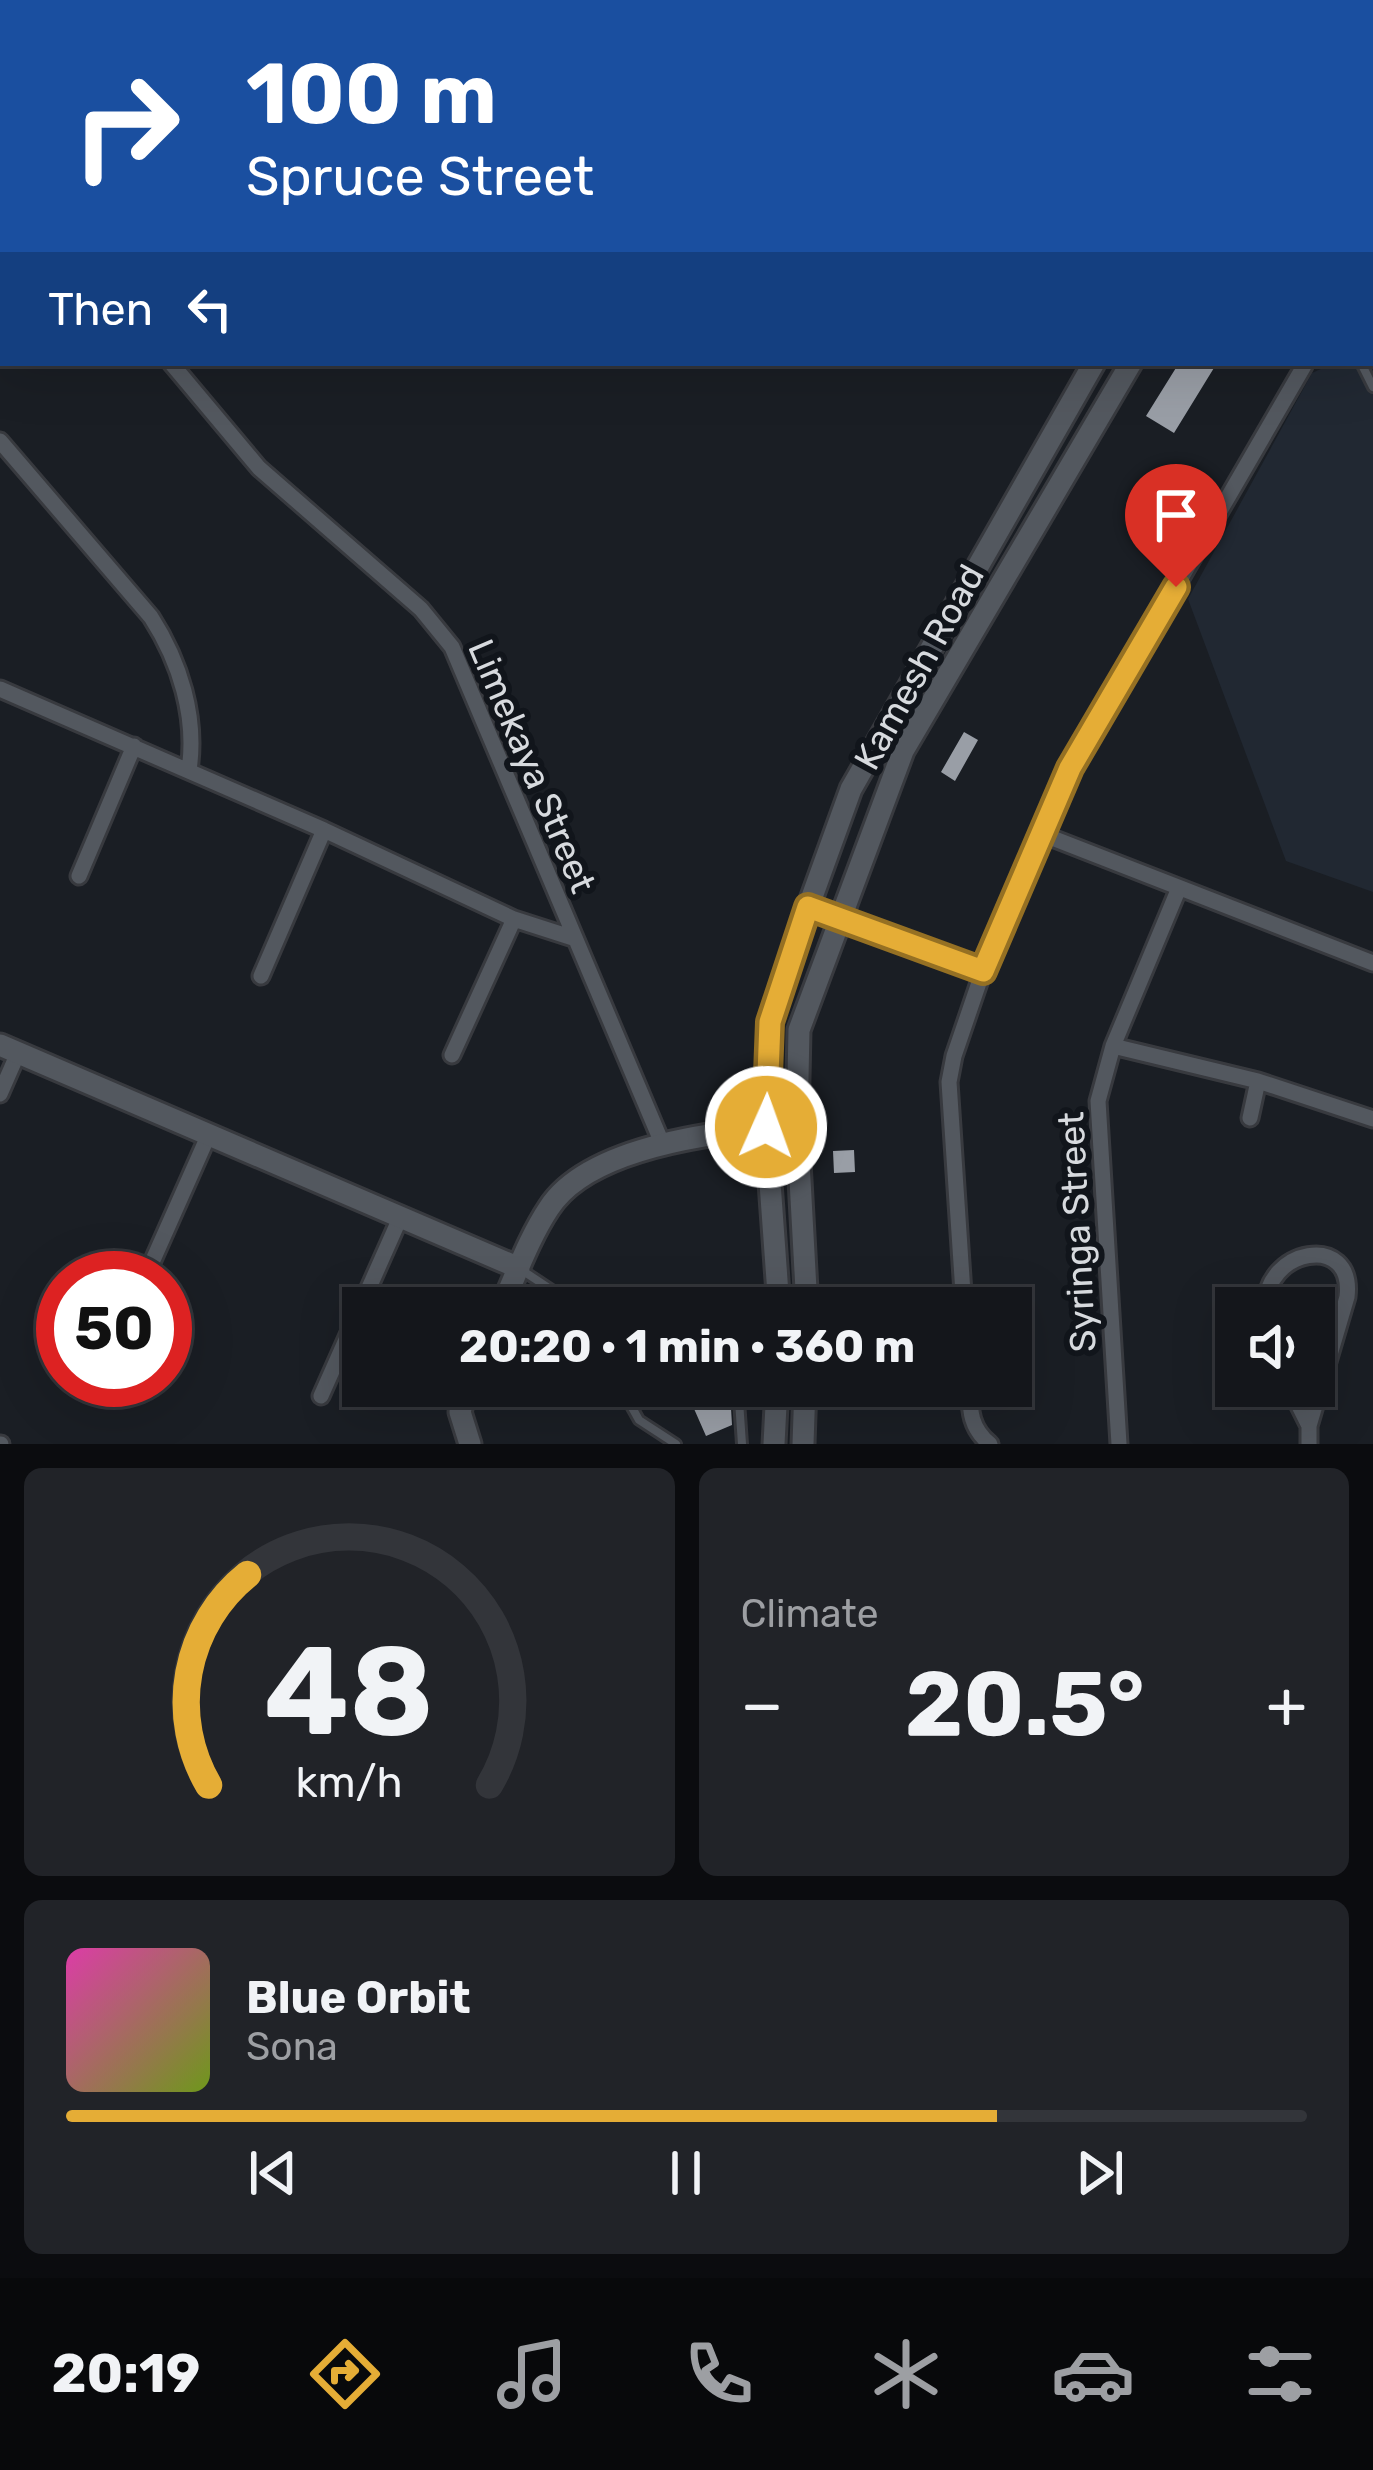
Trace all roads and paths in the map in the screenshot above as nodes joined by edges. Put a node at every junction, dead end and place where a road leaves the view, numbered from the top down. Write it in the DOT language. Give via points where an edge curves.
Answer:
graph roads {
  1 [pos="174,366"];
  2 [pos="1092,366"];
  3 [pos="1129,366"];
  4 [pos="1301,366"];
  5 [pos="0,441"];
  6 [pos="0,689"];
  7 [pos="134,746"];
  8 [pos="189,770"];
  9 [pos="324,830"];
  10 [pos="1042,834"];
  11 [pos="79,876"];
  12 [pos="1179,888"];
  13 [pos="808,907"];
  14 [pos="514,920"];
  15 [pos="841,920"];
  16 [pos="573,938"];
  17 [pos="1373,963"];
  18 [pos="983,971"];
  19 [pos="261,976"];
  20 [pos="1113,1046"];
  21 [pos="9,1049"];
  22 [pos="452,1055"];
  23 [pos="1258,1081"];
  24 [pos="0,1094"];
  25 [pos="1250,1118"];
  26 [pos="1373,1119"];
  27 [pos="797,1125"];
  28 [pos="766,1127"];
  29 [pos="209,1133"];
  30 [pos="662,1143"];
  31 [pos="400,1218"];
  32 [pos="157,1251"];
  33 [pos="519,1268"];
  34 [pos="510,1287"];
  35 [pos="548,1287"];
  36 [pos="777,1287"];
  37 [pos="806,1287"];
  38 [pos="963,1287"];
  39 [pos="1268,1287"];
  40 [pos="1335,1335"];
  41 [pos="322,1396"];
  42 [pos="461,1407"];
  43 [pos="632,1407"];
  44 [pos="739,1407"];
  45 [pos="776,1407"];
  46 [pos="804,1407"];
  47 [pos="970,1407"];
  48 [pos="1300,1407"];
  49 [pos="1314,1407"];
  50 [pos="1309,1426"];
  51 [pos="470,1444"];
  52 [pos="676,1444"];
  53 [pos="742,1444"];
  54 [pos="774,1444"];
  55 [pos="803,1444"];
  56 [pos="990,1444"];
  57 [pos="1119,1444"];
  58 [pos="1309,1444"];
  1 -- 16 [label="street, Limekaya Street" via="259,468 443,634"];
  2 -- 13 [label="main road, Kamesh Road" via="851,789"];
  3 -- 15 [label="main road, Kamesh Road" via="903,751"];
  4 -- 10 [label="street" via="1070,768"];
  5 -- 8 [label="street" via="165,639 189,712"];
  6 -- 7 [label="street"];
  7 -- 8 [label="street"];
  7 -- 11 [label="street"];
  8 -- 9 [label="street"];
  9 -- 14 [label="street"];
  9 -- 19 [label="street"];
  10 -- 12 [label="street"];
  10 -- 18 [label="street"];
  12 -- 17 [label="street"];
  12 -- 20 [label="street, Syringa Street"];
  13 -- 15 [label="street"];
  13 -- 28 [label="main road, Kamesh Road" via="770,1022"];
  14 -- 16 [label="street"];
  14 -- 22 [label="street"];
  15 -- 18 [label="street"];
  15 -- 27 [label="main road, Kamesh Road" via="799,1030"];
  16 -- 30 [label="street, Limekaya Street"];
  18 -- 38 [label="street" via="949,1082"];
  20 -- 23 [label="street"];
  20 -- 57 [label="street, Syringa Street" via="1098,1101"];
  21 -- 24 [label="street"];
  21 -- 29 [label="main road"];
  23 -- 25 [label="street"];
  23 -- 26 [label="street"];
  27 -- 28 [label="main road"];
  27 -- 37 [label="main road, Kamesh Road"];
  28 -- 30 [label="main road"];
  28 -- 36 [label="main road, Kamesh Road"];
  29 -- 31 [label="main road"];
  29 -- 32 [label="street"];
  30 -- 33 [label="main road" via="560,1195"];
  31 -- 33 [label="main road"];
  31 -- 41 [label="street"];
  33 -- 34 [label="main road"];
  33 -- 35 [label="lane"];
  39 -- 40 [label="street" via="1285,1265 1334,1258 1348,1282"];
  42 -- 51 [label="main road"];
  43 -- 52 [label="lane"];
  44 -- 53 [label="lane"];
  45 -- 54 [label="main road"];
  46 -- 55 [label="main road"];
  47 -- 56 [label="street"];
  48 -- 50 [label="street"];
  49 -- 50 [label="street"];
  50 -- 58 [label="street"];
}
